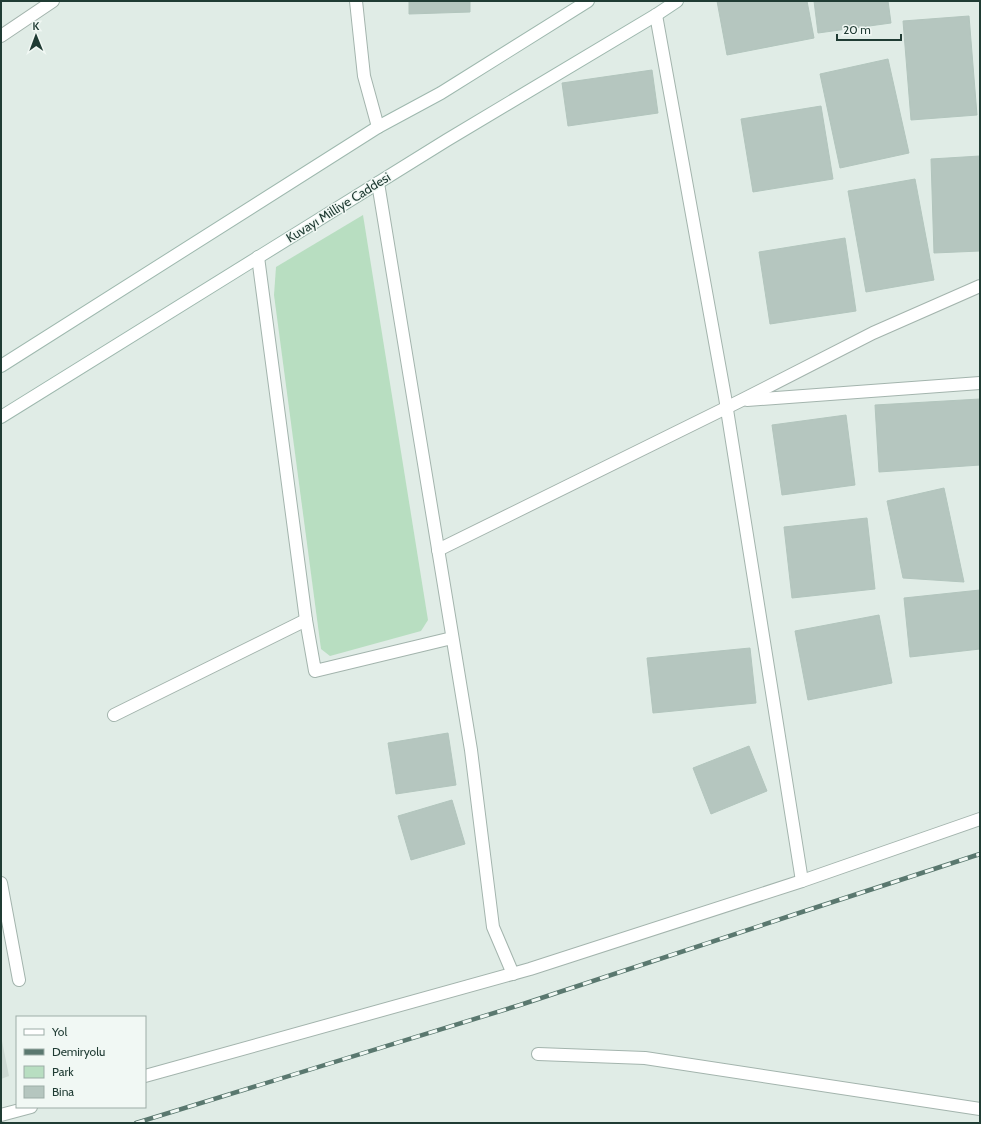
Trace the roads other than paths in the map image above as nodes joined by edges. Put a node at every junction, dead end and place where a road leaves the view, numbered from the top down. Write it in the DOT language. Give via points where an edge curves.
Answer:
graph roads {
  1 [pos="53,1"];
  2 [pos="356,1"];
  3 [pos="588,1"];
  4 [pos="676,1"];
  5 [pos="656,15"];
  6 [pos="1,36"];
  7 [pos="378,127"];
  8 [pos="378,183"];
  9 [pos="258,257"];
  10 [pos="980,286"];
  11 [pos="1,366"];
  12 [pos="980,383"];
  13 [pos="742,400"];
  14 [pos="727,408"];
  15 [pos="1,417"];
  16 [pos="438,550"];
  17 [pos="306,620"];
  18 [pos="452,638"];
  19 [pos="114,715"];
  20 [pos="980,819"];
  21 [pos="802,881"];
  22 [pos="1,883"];
  23 [pos="513,974"];
  24 [pos="19,980"];
  25 [pos="538,1054"];
  26 [pos="146,1076"];
  27 [pos="27,1108"];
  28 [pos="980,1109"];
  29 [pos="1,1115"];
  1 -- 6 [label="street"];
  2 -- 7 [label="street" via="364,76"];
  3 -- 7 [label="street" via="441,93"];
  4 -- 5 [label="street, Kuvayı Milliye Caddesi"];
  5 -- 8 [label="street, Kuvayı Milliye Caddesi"];
  5 -- 14 [label="street"];
  7 -- 11 [label="street"];
  8 -- 9 [label="street, Kuvayı Milliye Caddesi"];
  8 -- 16 [label="street"];
  9 -- 15 [label="street, Kuvayı Milliye Caddesi"];
  9 -- 17 [label="street"];
  10 -- 13 [label="street" via="873,333"];
  12 -- 13 [label="street"];
  13 -- 14 [label="street"];
  14 -- 16 [label="street"];
  14 -- 21 [label="street"];
  16 -- 18 [label="street"];
  17 -- 18 [label="street" via="315,671"];
  17 -- 19 [label="street"];
  18 -- 23 [label="street" via="494,927"];
  20 -- 21 [label="street"];
  21 -- 23 [label="street"];
  22 -- 24 [label="street"];
  23 -- 26 [label="street"];
  25 -- 28 [label="street" via="645,1058"];
  27 -- 29 [label="street"];
}
